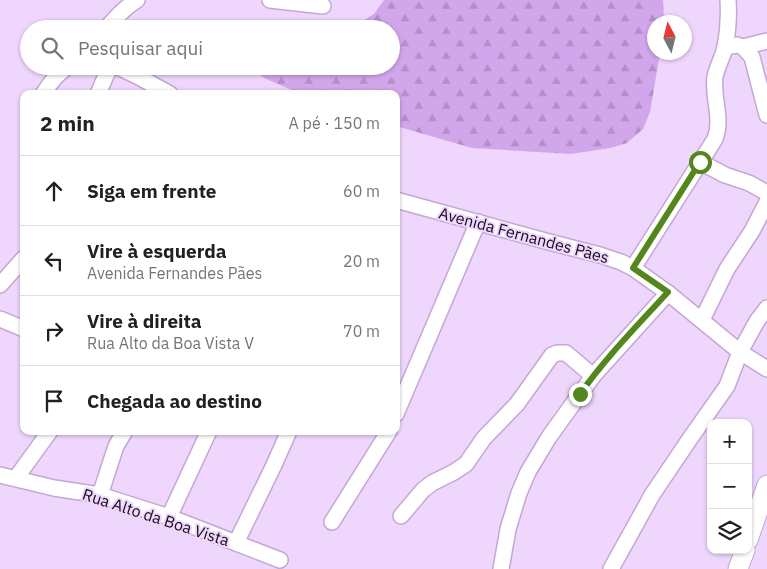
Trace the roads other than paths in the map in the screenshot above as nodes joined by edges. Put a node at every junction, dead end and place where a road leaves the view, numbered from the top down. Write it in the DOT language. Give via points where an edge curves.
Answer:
graph roads {
  1 [pos="137,0"];
  2 [pos="270,0"];
  3 [pos="728,0"];
  4 [pos="323,6"];
  5 [pos="113,20"];
  6 [pos="767,41"];
  7 [pos="743,46"];
  8 [pos="725,47"];
  9 [pos="57,75"];
  10 [pos="106,75"];
  11 [pos="135,75"];
  12 [pos="46,90"];
  13 [pos="100,90"];
  14 [pos="154,90"];
  15 [pos="767,115"];
  16 [pos="700,162"];
  17 [pos="767,193"];
  18 [pos="767,202"];
  19 [pos="400,205"];
  20 [pos="478,222"];
  21 [pos="20,263"];
  22 [pos="633,268"];
  23 [pos="0,286"];
  24 [pos="668,292"];
  25 [pos="767,308"];
  26 [pos="0,319"];
  27 [pos="702,320"];
  28 [pos="20,327"];
  29 [pos="740,352"];
  30 [pos="767,369"];
  31 [pos="593,376"];
  32 [pos="400,405"];
  33 [pos="47,435"];
  34 [pos="123,435"];
  35 [pos="208,435"];
  36 [pos="287,435"];
  37 [pos="386,435"];
  38 [pos="0,475"];
  39 [pos="16,478"];
  40 [pos="767,485"];
  41 [pos="100,495"];
  42 [pos="401,516"];
  43 [pos="169,517"];
  44 [pos="767,517"];
  45 [pos="332,522"];
  46 [pos="752,528"];
  47 [pos="752,532"];
  48 [pos="236,543"];
  49 [pos="743,554"];
  50 [pos="280,560"];
  51 [pos="501,569"];
  52 [pos="611,569"];
  53 [pos="738,569"];
  1 -- 5 [label="street"];
  2 -- 4 [label="street"];
  3 -- 8 [label="street"];
  6 -- 7 [label="street"];
  7 -- 8 [label="street"];
  7 -- 15 [label="street" via="752,57"];
  8 -- 16 [label="street" via="715,76 718,133"];
  9 -- 12 [label="street"];
  10 -- 13 [label="street"];
  11 -- 14 [label="street"];
  16 -- 17 [label="street"];
  16 -- 22 [label="street"];
  18 -- 27 [label="street" via="727,269"];
  19 -- 20 [label="street, Avenida Fernandes Pães"];
  20 -- 22 [label="street, Avenida Fernandes Pães" via="600,255"];
  20 -- 32 [label="street"];
  21 -- 23 [label="street"];
  22 -- 24 [label="street, Avenida Fernandes Pães"];
  24 -- 27 [label="street, Avenida Fernandes Pães"];
  24 -- 31 [label="street"];
  25 -- 29 [label="street"];
  26 -- 28 [label="street"];
  27 -- 29 [label="street, Avenida Fernandes Pães"];
  29 -- 30 [label="street, Avenida Fernandes Pães"];
  29 -- 52 [label="street" via="727,386 652,495"];
  31 -- 42 [label="street" via="566,353 552,355 517,404 484,438 466,464 423,490"];
  31 -- 51 [label="street" via="528,472 508,528"];
  33 -- 39 [label="street"];
  34 -- 41 [label="street"];
  35 -- 43 [label="street"];
  36 -- 48 [label="street"];
  37 -- 45 [label="street"];
  38 -- 39 [label="street, Rua Alto da Boa Vista"];
  39 -- 41 [label="street, Rua Alto da Boa Vista"];
  40 -- 46 [label="street"];
  41 -- 43 [label="street, Rua Alto da Boa Vista"];
  43 -- 48 [label="street, Rua Alto da Boa Vista"];
  44 -- 47 [label="street"];
  48 -- 50 [label="street, Rua Alto da Boa Vista"];
  49 -- 53 [label="street"];
}
